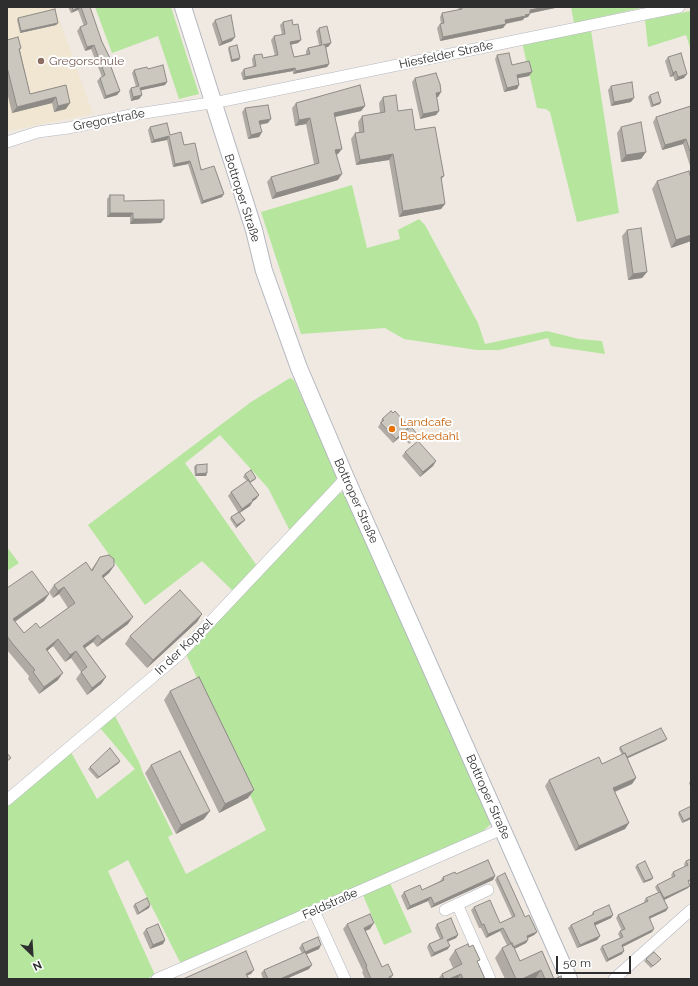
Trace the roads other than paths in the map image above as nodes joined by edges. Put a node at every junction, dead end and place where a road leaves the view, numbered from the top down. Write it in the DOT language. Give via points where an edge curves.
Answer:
graph roads {
  1 [pos="183,7"];
  2 [pos="678,7"];
  3 [pos="213,102"];
  4 [pos="7,142"];
  5 [pos="346,478"];
  6 [pos="7,800"];
  7 [pos="502,829"];
  8 [pos="488,890"];
  9 [pos="457,904"];
  10 [pos="445,910"];
  11 [pos="691,910"];
  12 [pos="314,911"];
  13 [pos="157,979"];
  14 [pos="345,979"];
  15 [pos="490,979"];
  16 [pos="569,979"];
  17 [pos="614,979"];
  1 -- 3 [label="main road, Bottroper Straße"];
  2 -- 3 [label="street, Hiesfelder Straße"];
  3 -- 4 [label="street, Gregorstraße" via="38,132"];
  3 -- 5 [label="main road, Bottroper Straße" via="254,230 264,271 299,368"];
  5 -- 6 [label="street, In der Koppel" via="180,654"];
  5 -- 7 [label="main road, Bottroper Straße"];
  7 -- 12 [label="street, Feldstraße"];
  7 -- 16 [label="main road, Bottroper Straße"];
  8 -- 9 [label="street"];
  9 -- 10 [label="street"];
  9 -- 15 [label="street"];
  11 -- 17 [label="street"];
  12 -- 13 [label="street, Feldstraße"];
  12 -- 14 [label="street"];
}
